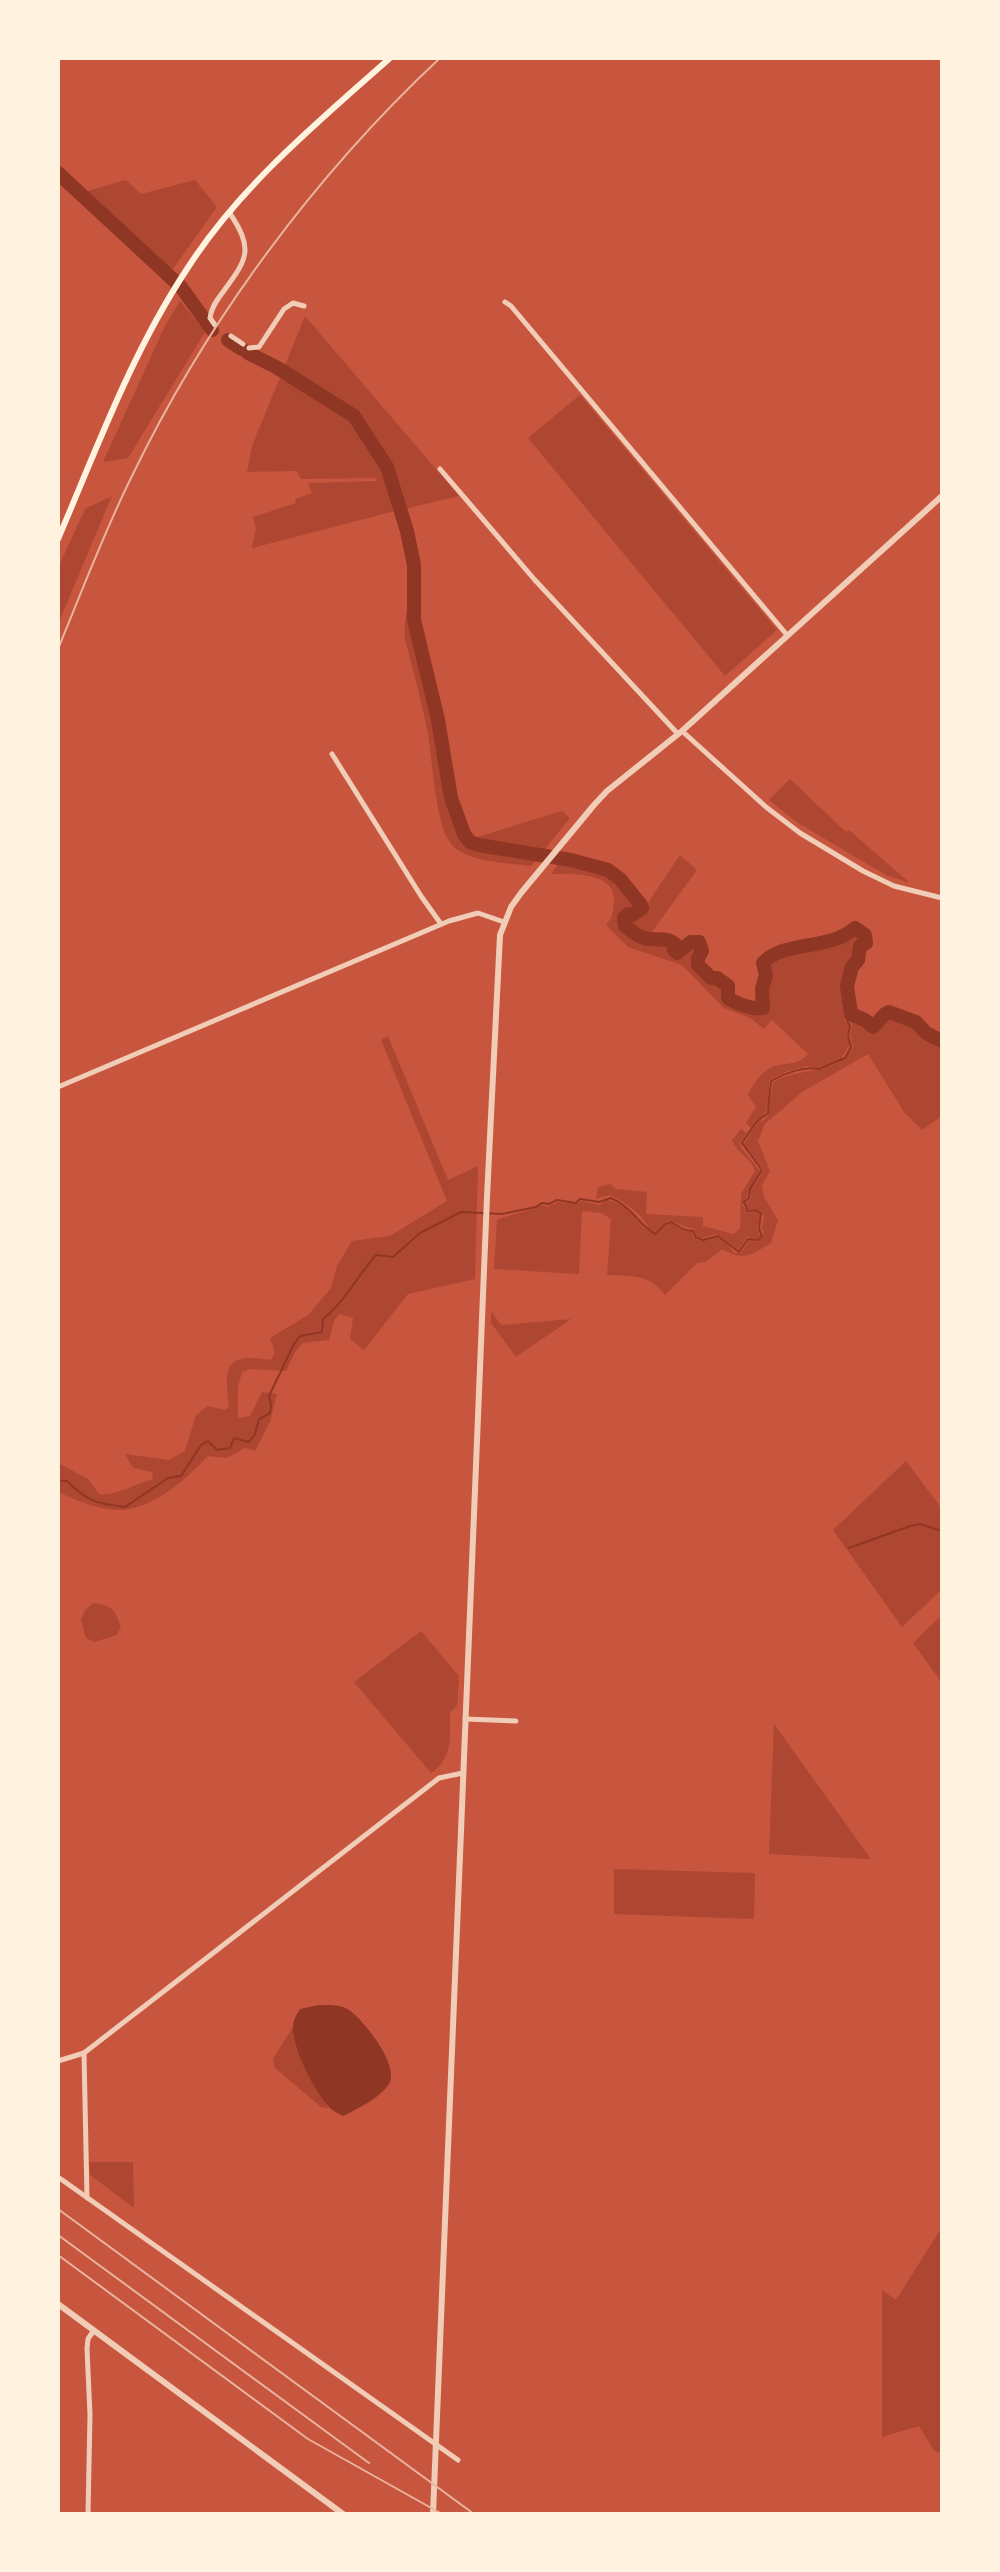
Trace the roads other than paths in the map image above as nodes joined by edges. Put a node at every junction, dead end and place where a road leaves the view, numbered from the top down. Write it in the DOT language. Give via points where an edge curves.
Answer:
graph roads {
  1 [pos="390,58"];
  2 [pos="229,212"];
  3 [pos="505,302"];
  4 [pos="304,306"];
  5 [pos="215,325"];
  6 [pos="231,336"];
  7 [pos="440,469"];
  8 [pos="942,496"];
  9 [pos="58,539"];
  10 [pos="787,635"];
  11 [pos="680,732"];
  12 [pos="332,754"];
  13 [pos="942,898"];
  14 [pos="504,922"];
  15 [pos="441,924"];
  16 [pos="58,1087"];
  17 [pos="465,1719"];
  18 [pos="516,1721"];
  19 [pos="463,1773"];
  20 [pos="84,2053"];
  21 [pos="58,2061"];
  22 [pos="58,2177"];
  23 [pos="87,2198"];
  24 [pos="58,2304"];
  25 [pos="94,2330"];
  26 [pos="436,2448"];
  27 [pos="458,2460"];
  28 [pos="88,2514"];
  29 [pos="343,2514"];
  30 [pos="433,2514"];
  1 -- 2 [label="main road" via="280,157"];
  2 -- 5 [label="street" via="246,252 211,308"];
  2 -- 9 [label="main road" via="182,276 134,362"];
  3 -- 10 [label="street"];
  4 -- 6 [label="street" via="293,303 284,309 254,349"];
  7 -- 11 [label="street" via="544,590"];
  8 -- 10 [label="street"];
  10 -- 11 [label="street"];
  11 -- 13 [label="street" via="800,833 894,886"];
  11 -- 14 [label="street" via="607,791"];
  12 -- 15 [label="street"];
  14 -- 15 [label="street" via="478,913"];
  14 -- 17 [label="street" via="498,955"];
  15 -- 16 [label="street"];
  17 -- 18 [label="street"];
  17 -- 19 [label="street"];
  19 -- 20 [label="street" via="439,1778"];
  19 -- 26 [label="street"];
  20 -- 21 [label="street"];
  20 -- 23 [label="street"];
  22 -- 23 [label="street"];
  23 -- 26 [label="street"];
  24 -- 25 [label="street"];
  25 -- 28 [label="street" via="87,2349"];
  25 -- 29 [label="street"];
  26 -- 27 [label="street"];
  26 -- 30 [label="street"];
}
